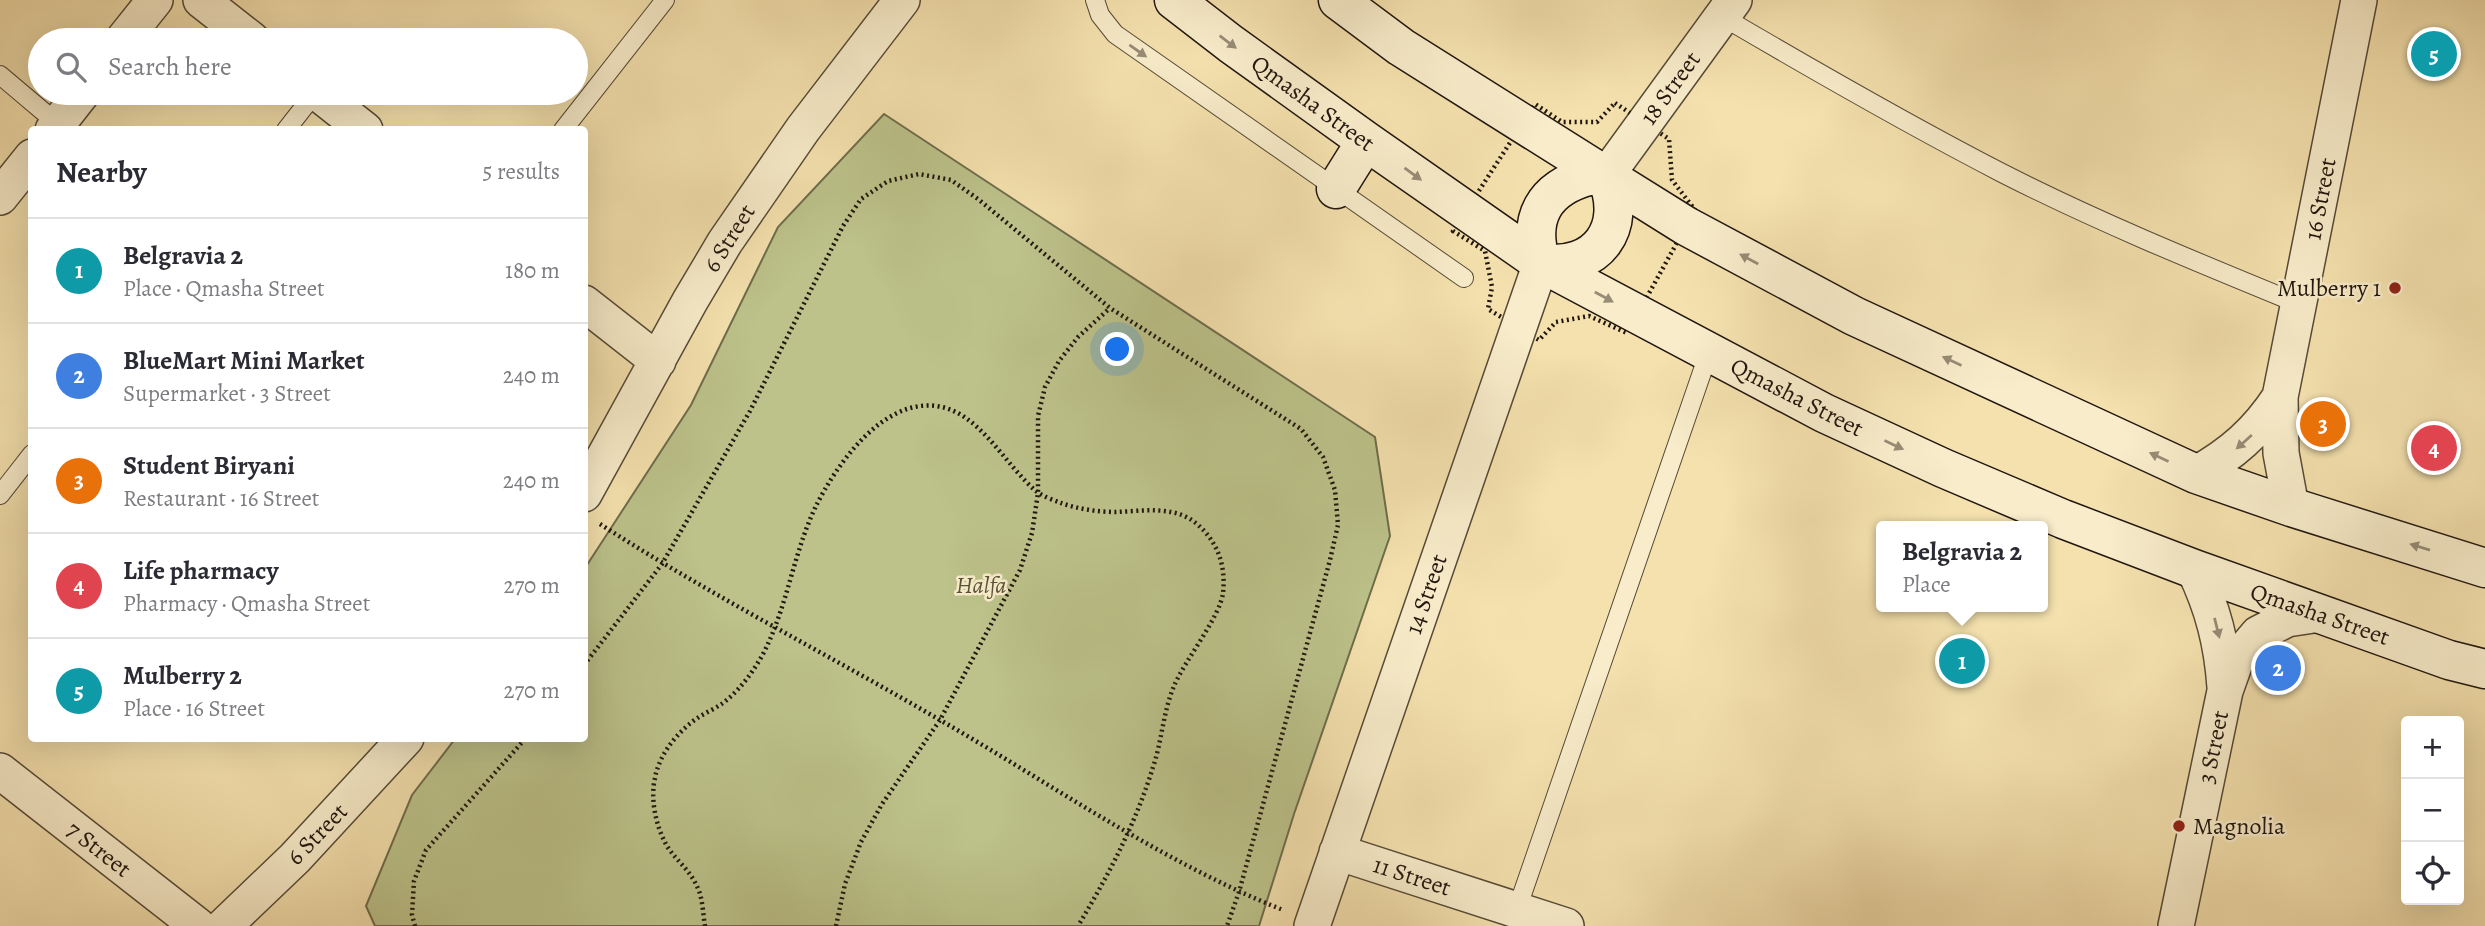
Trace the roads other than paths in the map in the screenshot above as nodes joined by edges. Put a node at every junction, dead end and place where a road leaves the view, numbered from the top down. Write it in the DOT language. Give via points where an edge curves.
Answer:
graph roads {
  1 [pos="155,0"];
  2 [pos="201,0"];
  3 [pos="665,0"];
  4 [pos="902,0"];
  5 [pos="1095,0"];
  6 [pos="1174,0"];
  7 [pos="1338,0"];
  8 [pos="2359,0"];
  9 [pos="1728,8"];
  10 [pos="133,28"];
  11 [pos="237,28"];
  12 [pos="0,75"];
  13 [pos="588,98"];
  14 [pos="28,101"];
  15 [pos="32,105"];
  16 [pos="73,105"];
  17 [pos="306,105"];
  18 [pos="332,105"];
  19 [pos="583,105"];
  20 [pos="55,126"];
  21 [pos="57,126"];
  22 [pos="289,126"];
  23 [pos="360,126"];
  24 [pos="566,126"];
  25 [pos="1366,141"];
  26 [pos="28,162"];
  27 [pos="1606,176"];
  28 [pos="1336,189"];
  29 [pos="0,197"];
  30 [pos="1541,263"];
  31 [pos="1464,278"];
  32 [pos="2299,304"];
  33 [pos="588,306"];
  34 [pos="1709,352"];
  35 [pos="658,361"];
  36 [pos="2280,397"];
  37 [pos="28,459"];
  38 [pos="2196,474"];
  39 [pos="0,495"];
  40 [pos="590,507"];
  41 [pos="2291,507"];
  42 [pos="2485,568"];
  43 [pos="2193,569"];
  44 [pos="2320,614"];
  45 [pos="2485,669"];
  46 [pos="2225,691"];
  47 [pos="402,742"];
  48 [pos="0,771"];
  49 [pos="1337,852"];
  50 [pos="1513,918"];
  51 [pos="1313,924"];
  52 [pos="198,926"];
  53 [pos="224,926"];
  54 [pos="1566,926"];
  55 [pos="2176,926"];
  1 -- 10 [label="street"];
  2 -- 11 [label="street"];
  3 -- 13 [label="lane"];
  4 -- 35 [label="street, 6 Street" via="763,185 690,300"];
  5 -- 28 [label="lane, one-way" via="1115,34"];
  6 -- 25 [label="street, Qmasha Street, one-way"];
  7 -- 27 [label="street" via="1401,47"];
  8 -- 32 [label="street, 16 Street"];
  9 -- 27 [label="street, 18 Street"];
  9 -- 32 [label="lane" via="1861,98 2004,174 2150,243"];
  12 -- 14 [label="lane"];
  15 -- 20 [label="lane"];
  16 -- 21 [label="street"];
  17 -- 22 [label="lane"];
  18 -- 23 [label="street"];
  19 -- 24 [label="lane"];
  25 -- 28 [label="street"];
  25 -- 30 [label="street, Qmasha Street, one-way"];
  26 -- 29 [label="street"];
  27 -- 30 [label="street" via="1573,180 1547,201 1535,231"];
  27 -- 30 [label="street" via="1615,205 1608,236 1586,257 1572,263"];
  38 -- 27 [label="street, one-way" via="1854,316 1686,226"];
  28 -- 31 [label="lane"];
  30 -- 34 [label="street, Qmasha Street, one-way"];
  30 -- 49 [label="street, 14 Street"];
  32 -- 36 [label="street, 16 Street"];
  33 -- 35 [label="street"];
  34 -- 43 [label="street, Qmasha Street, one-way" via="1943,468"];
  34 -- 50 [label="lane"];
  35 -- 40 [label="street, 6 Street"];
  36 -- 38 [label="street, 16 Street, one-way" via="2244,443"];
  36 -- 41 [label="street, 16 Street" via="2281,453"];
  37 -- 39 [label="lane"];
  38 -- 41 [label="street"];
  42 -- 41 [label="street, one-way"];
  43 -- 44 [label="street, Qmasha Street"];
  43 -- 46 [label="street, 3 Street, one-way" via="2217,628"];
  44 -- 45 [label="street, Qmasha Street"];
  44 -- 46 [label="street, 3 Street" via="2287,619 2258,634 2236,660"];
  46 -- 55 [label="street, 3 Street"];
  47 -- 53 [label="street, 6 Street" via="295,858"];
  48 -- 52 [label="street, 7 Street"];
  49 -- 50 [label="street, 11 Street"];
  49 -- 51 [label="street, 14 Street"];
  50 -- 54 [label="street, 11 Street"];
}
